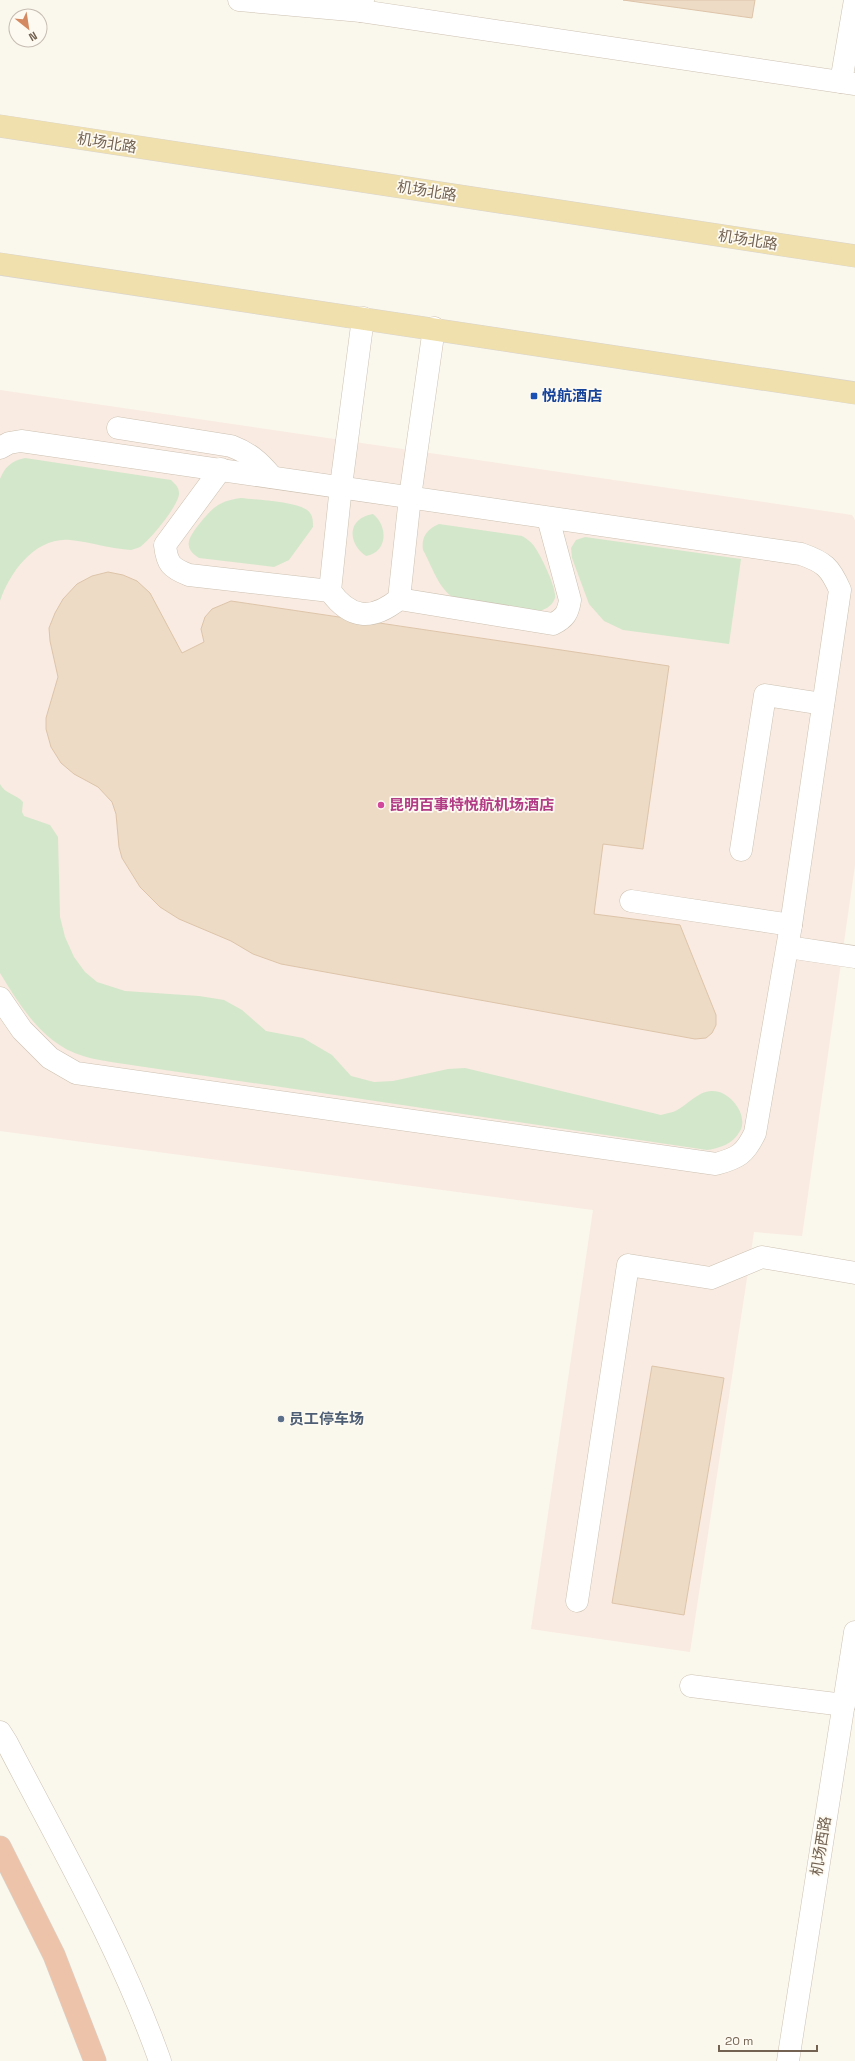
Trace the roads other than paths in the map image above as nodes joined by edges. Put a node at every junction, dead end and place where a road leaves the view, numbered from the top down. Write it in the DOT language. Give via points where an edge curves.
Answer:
graph roads {
  1 [pos="239,0"];
  2 [pos="855,0"];
  3 [pos="362,6"];
  4 [pos="848,83"];
  5 [pos="0,126"];
  6 [pos="849,258"];
  7 [pos="0,264"];
  8 [pos="363,318"];
  9 [pos="434,328"];
  10 [pos="855,377"];
  11 [pos="814,387"];
  12 [pos="855,393"];
  13 [pos="118,428"];
  14 [pos="0,448"];
  15 [pos="222,469"];
  16 [pos="272,477"];
  17 [pos="341,486"];
  18 [pos="410,497"];
  19 [pos="548,518"];
  20 [pos="330,590"];
  21 [pos="399,600"];
  22 [pos="823,704"];
  23 [pos="741,850"];
  24 [pos="631,901"];
  25 [pos="791,925"];
  26 [pos="788,947"];
  27 [pos="855,957"];
  28 [pos="0,998"];
  29 [pos="855,1273"];
  30 [pos="577,1602"];
  31 [pos="855,1632"];
  32 [pos="691,1686"];
  33 [pos="844,1705"];
  34 [pos="0,1732"];
  35 [pos="0,1847"];
  36 [pos="95,2061"];
  37 [pos="160,2061"];
  38 [pos="788,2061"];
  1 -- 3 [label="street"];
  2 -- 4 [label="street"];
  3 -- 4 [label="street"];
  5 -- 6 [label="main road, 机场北路"];
  7 -- 8 [label="main road"];
  8 -- 9 [label="main road"];
  8 -- 17 [label="street"];
  9 -- 11 [label="main road"];
  9 -- 18 [label="street"];
  10 -- 11 [label="main road" via="848,382"];
  11 -- 12 [label="main road"];
  13 -- 16 [label="street" via="231,446 248,452"];
  14 -- 15 [label="street" via="8,443 21,441"];
  15 -- 16 [label="street"];
  15 -- 20 [label="street" via="165,545 167,558 174,569 189,575"];
  16 -- 17 [label="street"];
  17 -- 18 [label="street"];
  17 -- 20 [label="street"];
  18 -- 19 [label="street"];
  18 -- 21 [label="street"];
  19 -- 21 [label="street" via="570,600 568,612 562,620 553,624"];
  19 -- 22 [label="street" via="801,554 821,561 832,573 840,590"];
  20 -- 21 [label="street" via="339,603 352,612 369,615 386,610"];
  22 -- 23 [label="street" via="765,695"];
  22 -- 25 [label="street"];
  24 -- 25 [label="street"];
  25 -- 26 [label="street"];
  26 -- 27 [label="street"];
  26 -- 28 [label="street" via="755,1133 748,1149 735,1159 716,1164 76,1072 50,1058 22,1030"];
  29 -- 30 [label="street" via="762,1257 711,1278 628,1265"];
  31 -- 33 [label="street, 机场西路"];
  32 -- 33 [label="street"];
  33 -- 38 [label="street, 机场西路"];
  34 -- 37 [label="street" via="107,1936 147,2023"];
  35 -- 36 [label="highway" via="54,1955"];
}
